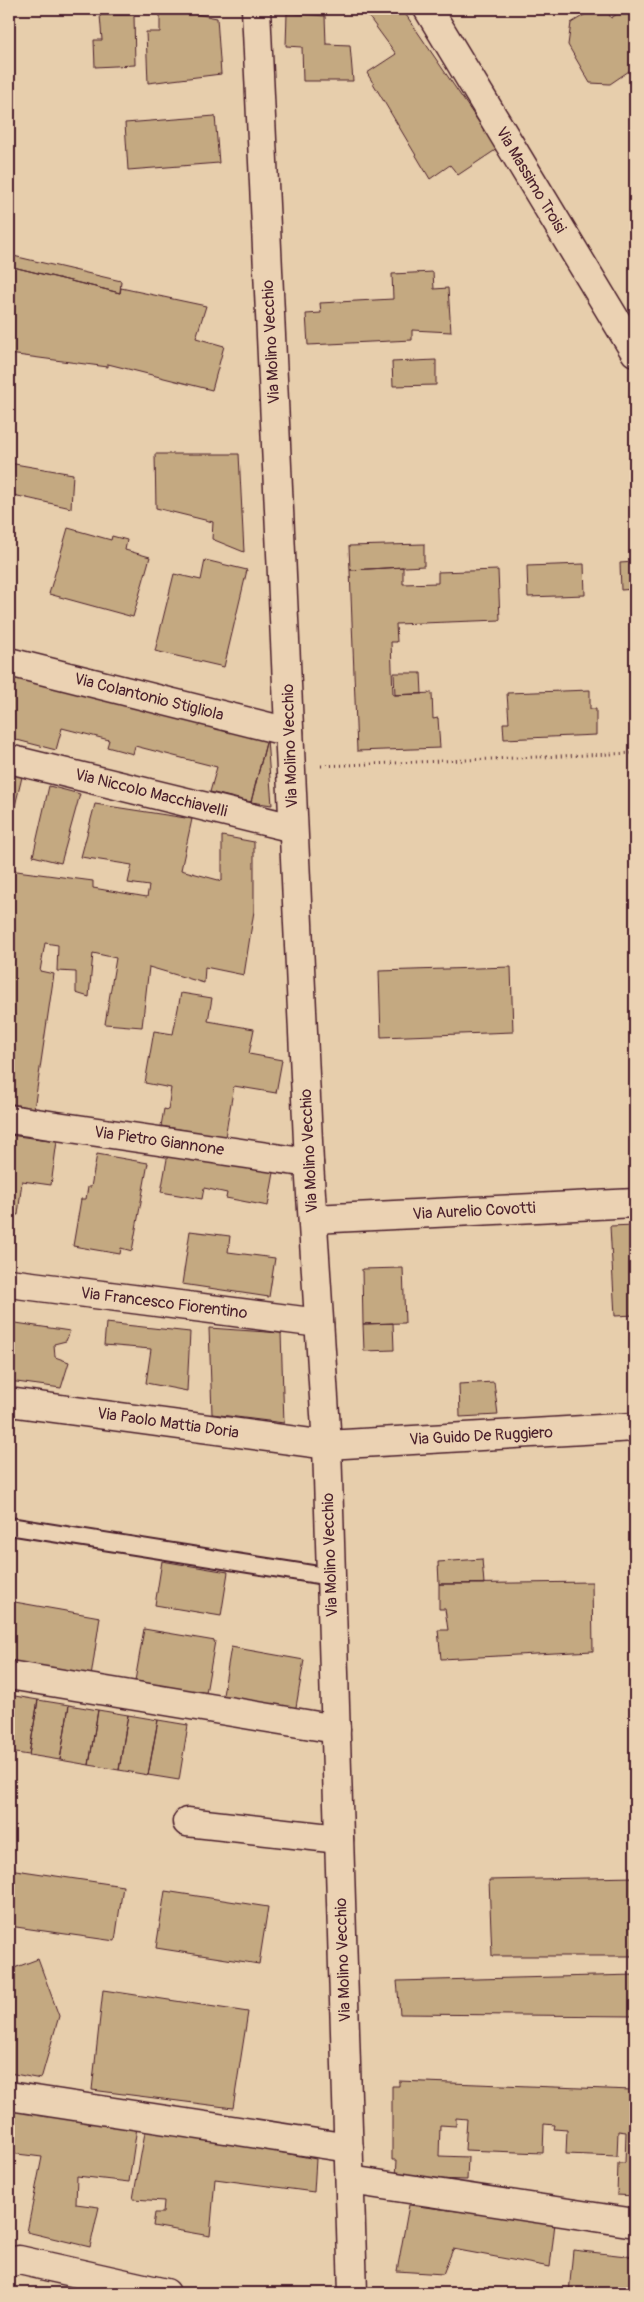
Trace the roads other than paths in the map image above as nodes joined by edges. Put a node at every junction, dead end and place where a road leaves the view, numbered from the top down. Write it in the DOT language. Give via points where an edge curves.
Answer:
graph roads {
  1 [pos="256,9"];
  2 [pos="428,9"];
  3 [pos="635,352"];
  4 [pos="9,662"];
  5 [pos="289,732"];
  6 [pos="9,759"];
  7 [pos="293,828"];
  8 [pos="9,1120"];
  9 [pos="309,1163"];
  10 [pos="635,1203"];
  11 [pos="313,1219"];
  12 [pos="9,1282"];
  13 [pos="319,1323"];
  14 [pos="9,1402"];
  15 [pos="635,1427"];
  16 [pos="327,1444"];
  17 [pos="9,1526"];
  18 [pos="331,1577"];
  19 [pos="9,1675"];
  20 [pos="336,1730"];
  21 [pos="187,1822"];
  22 [pos="339,1839"];
  23 [pos="9,2096"];
  24 [pos="349,2148"];
  25 [pos="350,2180"];
  26 [pos="635,2223"];
  27 [pos="9,2263"];
  28 [pos="166,2293"];
  29 [pos="354,2293"];
  1 -- 5 [label="street, Via Molino Vecchio"];
  2 -- 3 [label="street, Via Massimo Troisi"];
  4 -- 5 [label="street, Via Colantonio Stigliola"];
  5 -- 7 [label="street, Via Molino Vecchio"];
  6 -- 7 [label="street, Via Niccolo Macchiavelli"];
  7 -- 9 [label="street, Via Molino Vecchio"];
  8 -- 9 [label="street, Via Pietro Giannone"];
  9 -- 11 [label="street, Via Molino Vecchio"];
  10 -- 11 [label="street, Via Aurelio Covotti"];
  11 -- 13 [label="street, Via Molino Vecchio"];
  12 -- 13 [label="street, Via Francesco Fiorentino"];
  13 -- 16 [label="street, Via Molino Vecchio"];
  14 -- 16 [label="street, Via Paolo Mattia Doria"];
  15 -- 16 [label="street, Via Guido De Ruggiero"];
  16 -- 18 [label="street, Via Molino Vecchio"];
  17 -- 18 [label="lane"];
  18 -- 20 [label="street, Via Molino Vecchio"];
  19 -- 20 [label="street"];
  20 -- 22 [label="street, Via Molino Vecchio"];
  21 -- 22 [label="street"];
  22 -- 24 [label="street, Via Molino Vecchio"];
  23 -- 24 [label="street"];
  24 -- 25 [label="street, Via Molino Vecchio"];
  25 -- 26 [label="street"];
  25 -- 29 [label="street, Via Molino Vecchio"];
  27 -- 28 [label="street" via="20,2260"];
}
